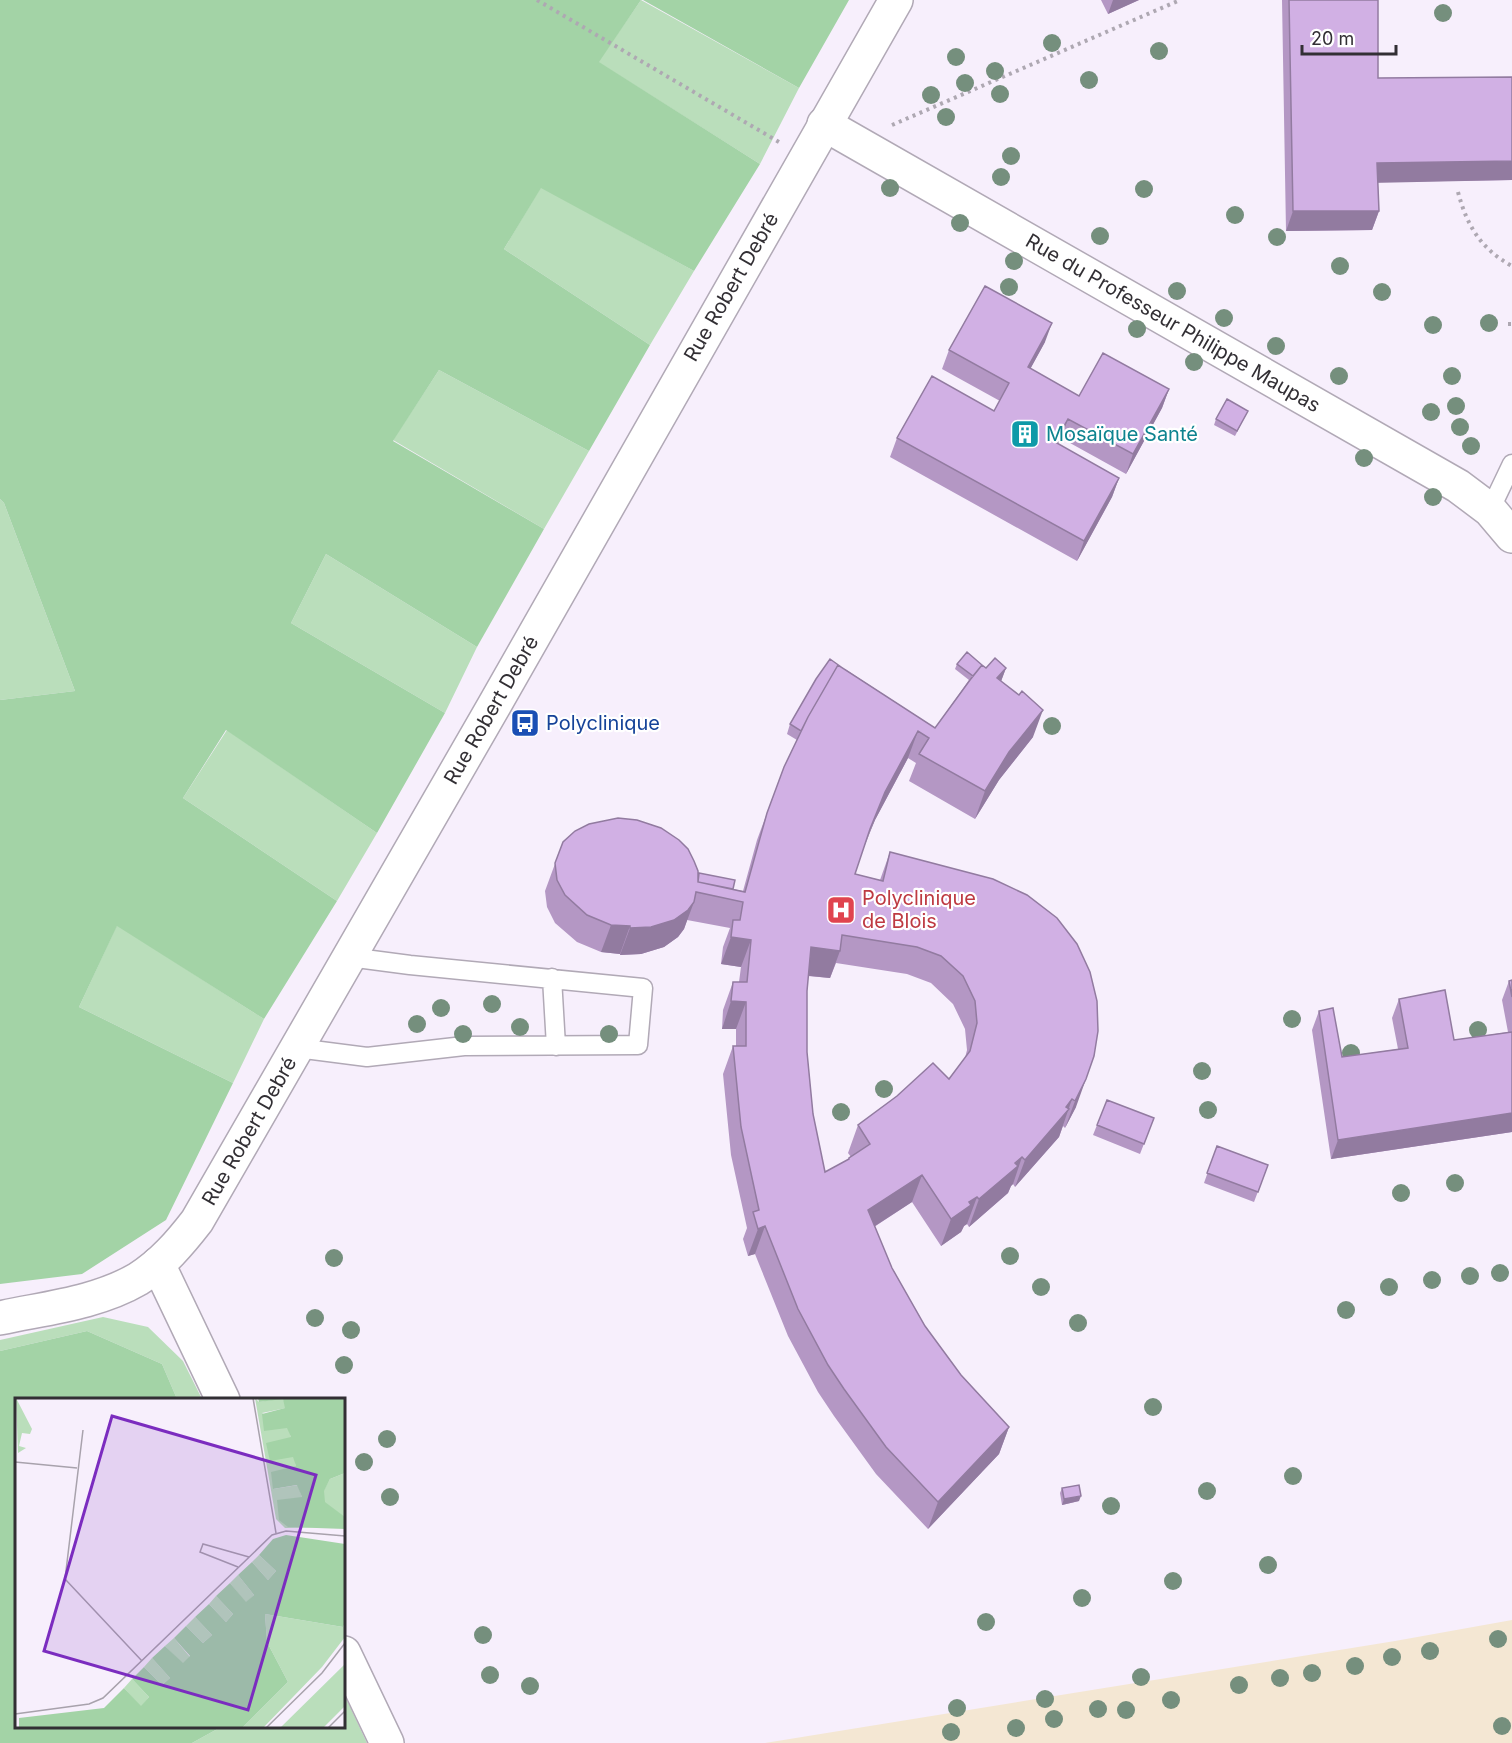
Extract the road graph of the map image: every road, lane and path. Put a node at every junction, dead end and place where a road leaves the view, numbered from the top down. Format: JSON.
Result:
{"nodes":[{"id":1,"x":537,"y":0,"type":"edge"},
{"id":2,"x":896,"y":0,"type":"edge"},
{"id":3,"x":1180,"y":0,"type":"edge"},
{"id":4,"x":824,"y":124,"type":"junction"},
{"id":5,"x":892,"y":124,"type":"dead end"},
{"id":6,"x":805,"y":157,"type":"junction"},
{"id":7,"x":1458,"y":192,"type":"edge"},
{"id":8,"x":1512,"y":266,"type":"edge"},
{"id":9,"x":1512,"y":464,"type":"edge"},
{"id":10,"x":1490,"y":510,"type":"junction"},
{"id":11,"x":1512,"y":536,"type":"edge"},
{"id":12,"x":349,"y":957,"type":"junction"},
{"id":13,"x":552,"y":978,"type":"junction"},
{"id":14,"x":556,"y":1046,"type":"junction"},
{"id":15,"x":297,"y":1048,"type":"junction"},
{"id":16,"x":158,"y":1264,"type":"junction"},
{"id":17,"x":0,"y":1318,"type":"edge"},
{"id":18,"x":222,"y":1398,"type":"edge"},
{"id":19,"x":345,"y":1655,"type":"edge"},
{"id":20,"x":387,"y":1743,"type":"edge"}],
"edges":[{"from":1,"to":6,"type":"path"},
{"from":2,"to":4,"type":"street","name":"Rue Robert Debré"},
{"from":3,"to":5,"type":"path"},
{"from":4,"to":6,"type":"street","name":"Rue Robert Debré"},
{"from":4,"to":10,"type":"street","name":"Rue du Professeur Philippe Maupas"},
{"from":6,"to":12,"type":"street","name":"Rue Robert Debré"},
{"from":7,"to":8,"type":"path"},
{"from":9,"to":10,"type":"lane"},
{"from":10,"to":11,"type":"street","name":"Rue du Professeur Philippe Maupas"},
{"from":12,"to":13,"type":"lane"},
{"from":12,"to":15,"type":"street","name":"Rue Robert Debré"},
{"from":13,"to":14,"type":"lane"},
{"from":13,"to":14,"type":"lane"},
{"from":14,"to":15,"type":"lane"},
{"from":15,"to":16,"type":"street","name":"Rue Robert Debré"},
{"from":16,"to":17,"type":"street","name":"Rue Robert Debré"},
{"from":16,"to":18,"type":"street"},
{"from":19,"to":20,"type":"street"}]}
